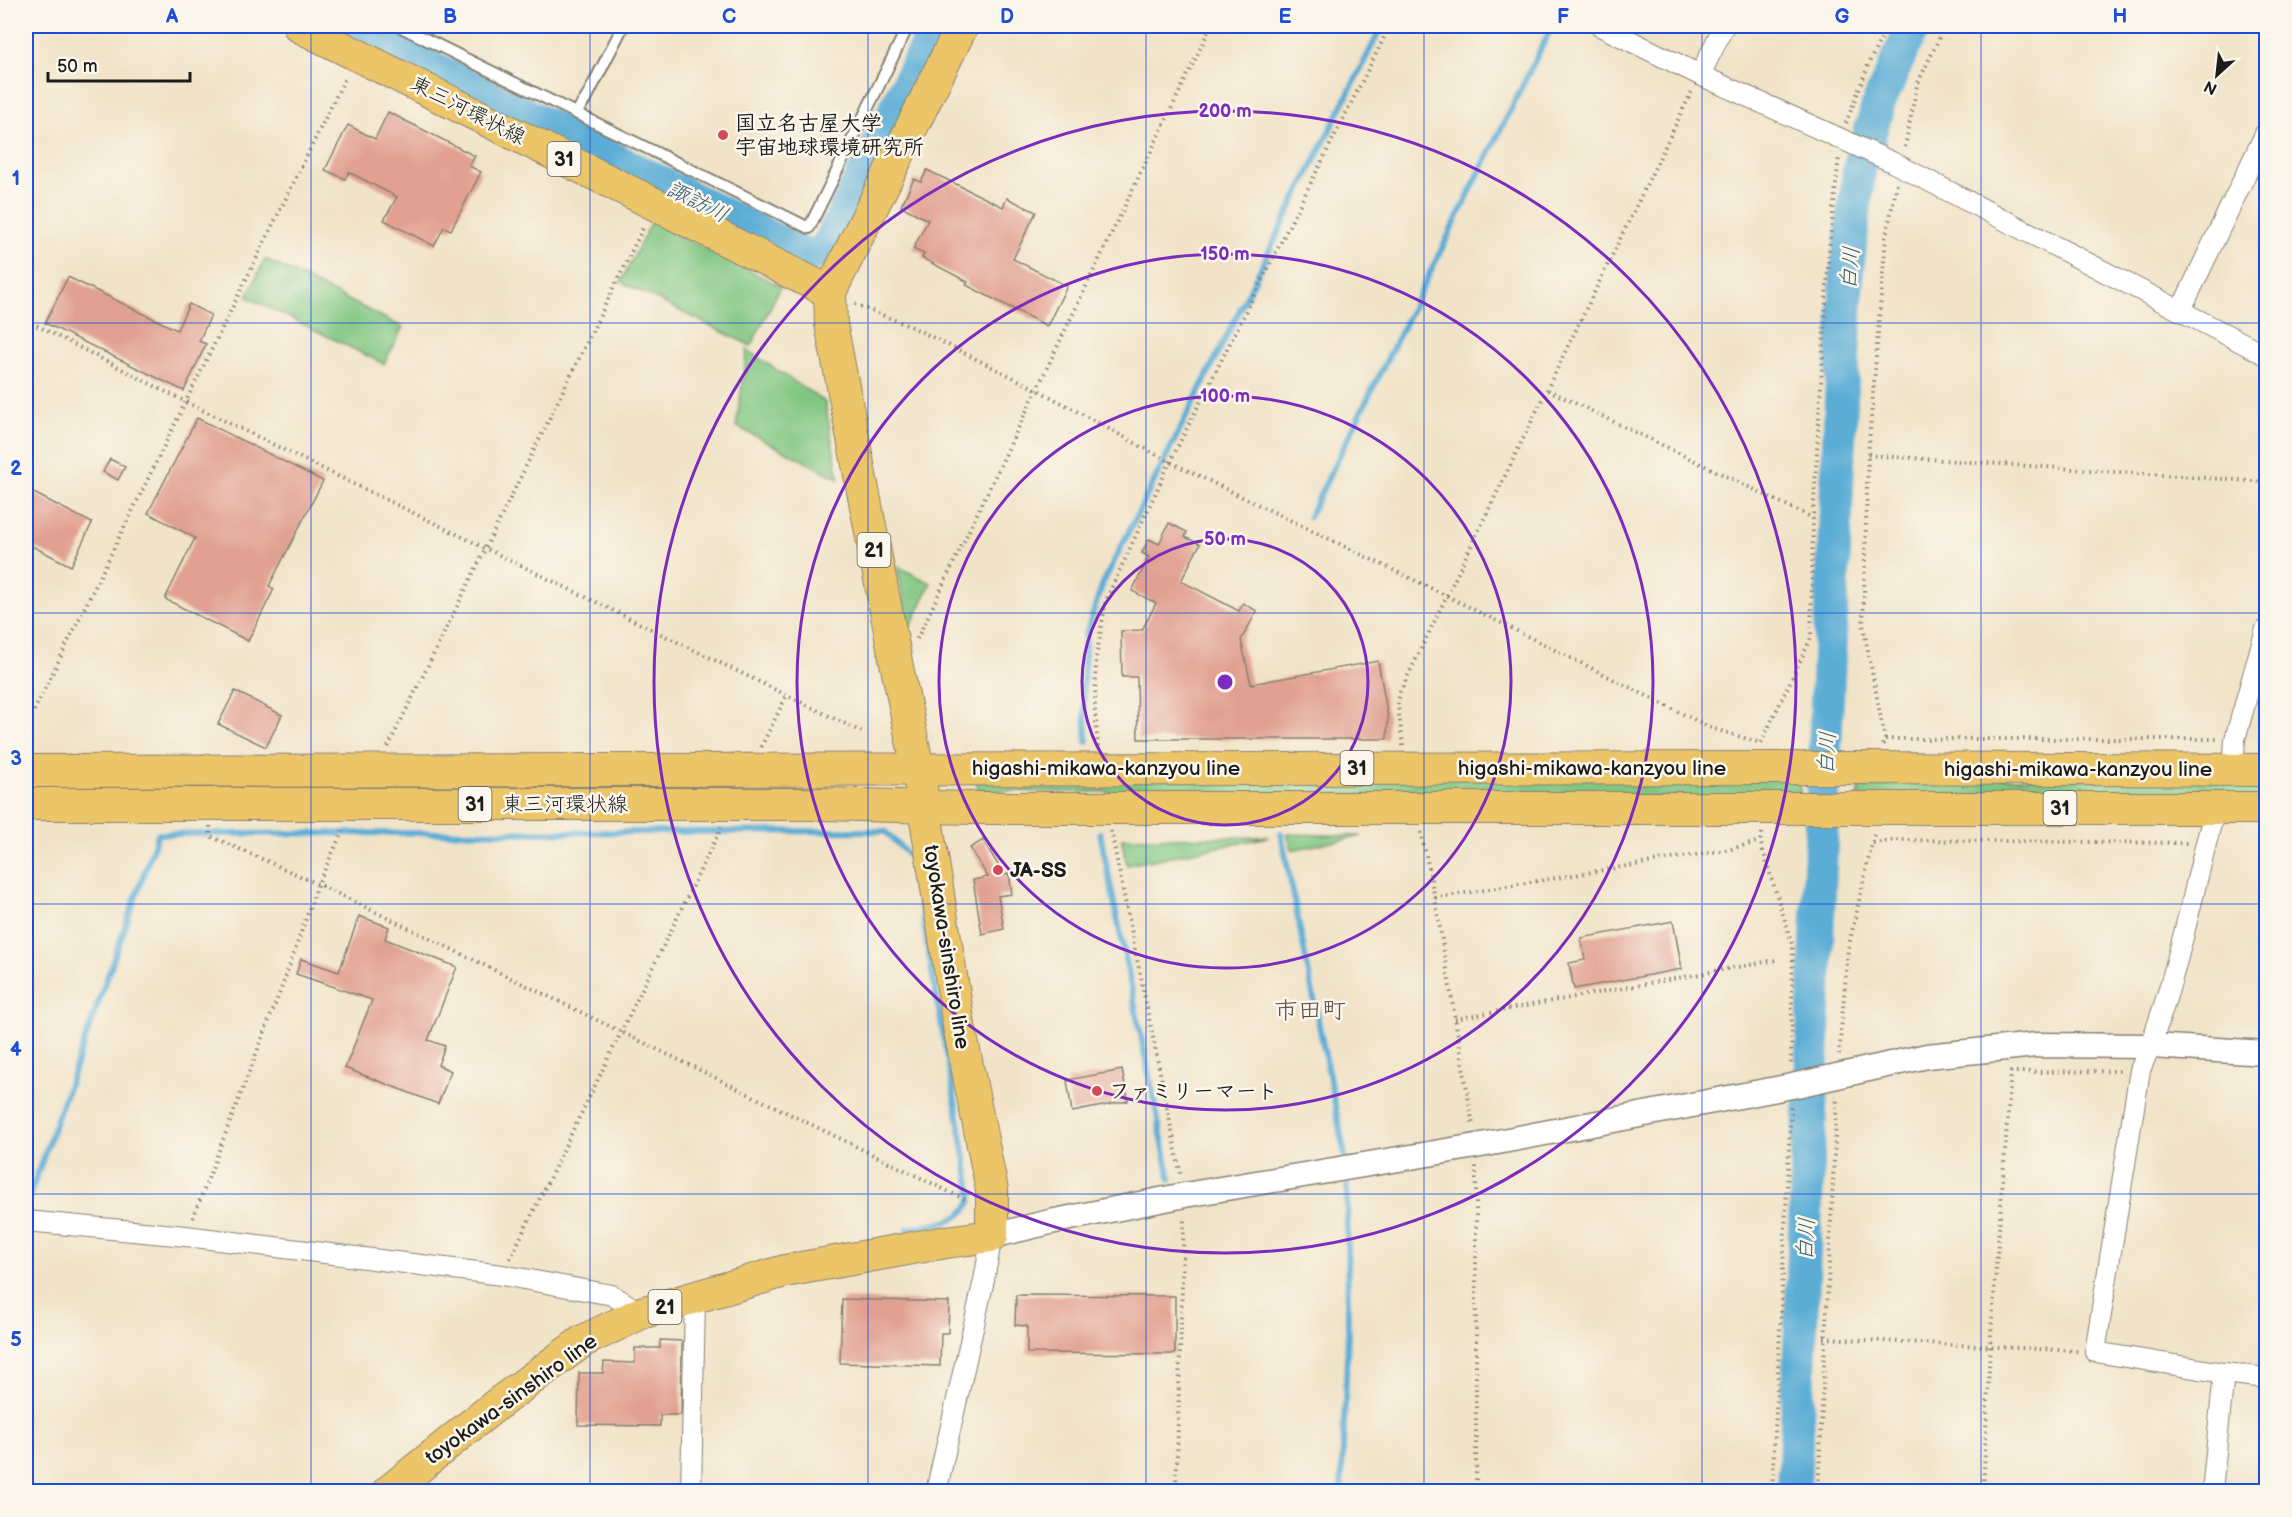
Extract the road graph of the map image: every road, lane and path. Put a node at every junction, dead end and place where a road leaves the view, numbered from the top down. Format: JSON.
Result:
{"nodes":[{"id":1,"x":299,"y":26,"type":"edge"},
{"id":2,"x":399,"y":26,"type":"edge"},
{"id":3,"x":623,"y":26,"type":"edge"},
{"id":4,"x":908,"y":26,"type":"edge"},
{"id":5,"x":962,"y":26,"type":"edge"},
{"id":6,"x":1211,"y":26,"type":"edge"},
{"id":7,"x":1390,"y":26,"type":"edge"},
{"id":8,"x":1600,"y":26,"type":"edge"},
{"id":9,"x":1724,"y":26,"type":"edge"},
{"id":10,"x":1887,"y":26,"type":"edge"},
{"id":11,"x":1945,"y":26,"type":"edge"},
{"id":12,"x":2257,"y":26,"type":"edge"},
{"id":13,"x":2266,"y":30,"type":"edge"},
{"id":14,"x":356,"y":54,"type":"junction"},
{"id":15,"x":1700,"y":75,"type":"junction"},
{"id":16,"x":576,"y":113,"type":"junction"},
{"id":17,"x":2266,"y":132,"type":"edge"},
{"id":18,"x":1847,"y":141,"type":"junction"},
{"id":19,"x":1896,"y":164,"type":"junction"},
{"id":20,"x":654,"y":204,"type":"junction"},
{"id":21,"x":830,"y":292,"type":"junction"},
{"id":22,"x":2181,"y":310,"type":"junction"},
{"id":23,"x":26,"y":320,"type":"edge"},
{"id":24,"x":2266,"y":355,"type":"edge"},
{"id":25,"x":1036,"y":389,"type":"junction"},
{"id":26,"x":1548,"y":390,"type":"junction"},
{"id":27,"x":184,"y":401,"type":"junction"},
{"id":28,"x":1868,"y":455,"type":"junction"},
{"id":29,"x":1170,"y":462,"type":"junction"},
{"id":30,"x":2266,"y":482,"type":"edge"},
{"id":31,"x":1813,"y":518,"type":"junction"},
{"id":32,"x":486,"y":548,"type":"junction"},
{"id":33,"x":1447,"y":596,"type":"junction"},
{"id":34,"x":2266,"y":629,"type":"edge"},
{"id":35,"x":896,"y":662,"type":"junction"},
{"id":36,"x":787,"y":695,"type":"junction"},
{"id":37,"x":26,"y":727,"type":"edge"},
{"id":38,"x":864,"y":733,"type":"dead end"},
{"id":39,"x":1885,"y":739,"type":"junction"},
{"id":40,"x":2235,"y":739,"type":"junction"},
{"id":41,"x":1883,"y":749,"type":"dead end"},
{"id":42,"x":1100,"y":768,"type":"junction"},
{"id":43,"x":1406,"y":768,"type":"junction"},
{"id":44,"x":377,"y":769,"type":"junction"},
{"id":45,"x":750,"y":769,"type":"junction"},
{"id":46,"x":918,"y":769,"type":"junction"},
{"id":47,"x":2234,"y":770,"type":"junction"},
{"id":48,"x":2266,"y":770,"type":"edge"},
{"id":49,"x":26,"y":771,"type":"edge"},
{"id":50,"x":26,"y":804,"type":"edge"},
{"id":51,"x":210,"y":804,"type":"junction"},
{"id":52,"x":733,"y":804,"type":"junction"},
{"id":53,"x":355,"y":805,"type":"junction"},
{"id":54,"x":1106,"y":807,"type":"junction"},
{"id":55,"x":925,"y":808,"type":"junction"},
{"id":56,"x":1416,"y":808,"type":"junction"},
{"id":57,"x":2266,"y":808,"type":"edge"},
{"id":58,"x":2215,"y":809,"type":"junction"},
{"id":59,"x":1762,"y":833,"type":"dead end"},
{"id":60,"x":1874,"y":835,"type":"dead end"},
{"id":61,"x":1760,"y":841,"type":"junction"},
{"id":62,"x":1873,"y":843,"type":"junction"},
{"id":63,"x":2206,"y":843,"type":"junction"},
{"id":64,"x":318,"y":884,"type":"junction"},
{"id":65,"x":1435,"y":898,"type":"junction"},
{"id":66,"x":1776,"y":960,"type":"dead end"},
{"id":67,"x":1455,"y":1019,"type":"junction"},
{"id":68,"x":622,"y":1031,"type":"junction"},
{"id":69,"x":2151,"y":1046,"type":"junction"},
{"id":70,"x":2266,"y":1053,"type":"edge"},
{"id":71,"x":2140,"y":1070,"type":"junction"},
{"id":72,"x":1834,"y":1077,"type":"junction"},
{"id":73,"x":1792,"y":1086,"type":"junction"},
{"id":74,"x":1476,"y":1146,"type":"junction"},
{"id":75,"x":1185,"y":1195,"type":"junction"},
{"id":76,"x":30,"y":1221,"type":"edge"},
{"id":77,"x":992,"y":1224,"type":"junction"},
{"id":78,"x":186,"y":1236,"type":"junction"},
{"id":79,"x":501,"y":1275,"type":"junction"},
{"id":80,"x":26,"y":1284,"type":"edge"},
{"id":81,"x":695,"y":1298,"type":"junction"},
{"id":82,"x":641,"y":1313,"type":"junction"},
{"id":83,"x":1824,"y":1338,"type":"junction"},
{"id":84,"x":1989,"y":1347,"type":"junction"},
{"id":85,"x":2095,"y":1352,"type":"junction"},
{"id":86,"x":2224,"y":1373,"type":"junction"},
{"id":87,"x":2266,"y":1378,"type":"edge"},
{"id":88,"x":388,"y":1491,"type":"edge"},
{"id":89,"x":690,"y":1491,"type":"edge"},
{"id":90,"x":936,"y":1491,"type":"edge"},
{"id":91,"x":1176,"y":1491,"type":"edge"},
{"id":92,"x":1476,"y":1491,"type":"edge"},
{"id":93,"x":1772,"y":1491,"type":"edge"},
{"id":94,"x":1818,"y":1491,"type":"edge"},
{"id":95,"x":1983,"y":1491,"type":"edge"},
{"id":96,"x":2212,"y":1491,"type":"edge"}],
"edges":[{"from":1,"to":14,"type":"main road","name":"東三河環状線","number":"31"},
{"from":2,"to":16,"type":"lane"},
{"from":3,"to":16,"type":"lane"},
{"from":4,"to":16,"type":"lane"},
{"from":5,"to":21,"type":"main road","name":"toyokawa-sinshiro line","number":"21"},
{"from":6,"to":25,"type":"path"},
{"from":7,"to":29,"type":"path"},
{"from":8,"to":15,"type":"street"},
{"from":9,"to":15,"type":"street"},
{"from":10,"to":18,"type":"path"},
{"from":11,"to":19,"type":"path"},
{"from":12,"to":13,"type":"path"},
{"from":14,"to":20,"type":"main road","name":"東三河環状線","number":"31"},
{"from":14,"to":27,"type":"path"},
{"from":15,"to":18,"type":"street"},
{"from":15,"to":26,"type":"path"},
{"from":17,"to":22,"type":"street"},
{"from":18,"to":19,"type":"street"},
{"from":18,"to":31,"type":"path"},
{"from":19,"to":22,"type":"street"},
{"from":19,"to":28,"type":"path"},
{"from":20,"to":21,"type":"main road","name":"東三河環状線","number":"31"},
{"from":20,"to":32,"type":"path"},
{"from":21,"to":25,"type":"path"},
{"from":21,"to":35,"type":"main road","name":"toyokawa-sinshiro line","number":"21"},
{"from":22,"to":24,"type":"street"},
{"from":23,"to":27,"type":"path"},
{"from":25,"to":29,"type":"path"},
{"from":25,"to":35,"type":"path"},
{"from":26,"to":31,"type":"path"},
{"from":26,"to":33,"type":"path"},
{"from":27,"to":32,"type":"path"},
{"from":27,"to":37,"type":"path"},
{"from":28,"to":30,"type":"path"},
{"from":28,"to":39,"type":"path"},
{"from":29,"to":33,"type":"path"},
{"from":29,"to":42,"type":"path"},
{"from":31,"to":33,"type":"path"},
{"from":32,"to":36,"type":"path"},
{"from":32,"to":44,"type":"path"},
{"from":33,"to":43,"type":"path"},
{"from":34,"to":40,"type":"street"},
{"from":35,"to":46,"type":"main road","name":"toyokawa-sinshiro line","number":"21"},
{"from":36,"to":38,"type":"path"},
{"from":36,"to":45,"type":"path"},
{"from":39,"to":40,"type":"path"},
{"from":39,"to":41,"type":"path"},
{"from":40,"to":47,"type":"street"},
{"from":42,"to":43,"type":"main road","name":"higashi-mikawa-kanzyou line","number":"31"},
{"from":42,"to":46,"type":"main road","name":"higashi-mikawa-kanzyou line","number":"31"},
{"from":43,"to":47,"type":"main road","name":"higashi-mikawa-kanzyou line","number":"31"},
{"from":44,"to":45,"type":"main road","name":"東三河環状線","number":"31"},
{"from":44,"to":49,"type":"main road","name":"東三河環状線","number":"31"},
{"from":45,"to":46,"type":"main road","name":"東三河環状線","number":"31"},
{"from":46,"to":55,"type":"main road","name":"toyokawa-sinshiro line","number":"21"},
{"from":47,"to":48,"type":"main road","name":"higashi-mikawa-kanzyou line","number":"31"},
{"from":50,"to":51,"type":"main road","name":"東三河環状線","number":"31"},
{"from":51,"to":53,"type":"main road","name":"東三河環状線","number":"31"},
{"from":51,"to":64,"type":"path"},
{"from":52,"to":53,"type":"main road","name":"東三河環状線","number":"31"},
{"from":52,"to":55,"type":"main road","name":"東三河環状線","number":"31"},
{"from":52,"to":68,"type":"path"},
{"from":53,"to":64,"type":"path"},
{"from":54,"to":55,"type":"main road","name":"higashi-mikawa-kanzyou line","number":"31"},
{"from":54,"to":56,"type":"main road","name":"higashi-mikawa-kanzyou line","number":"31"},
{"from":54,"to":75,"type":"path"},
{"from":55,"to":77,"type":"main road","name":"toyokawa-sinshiro line","number":"21"},
{"from":56,"to":58,"type":"main road","name":"higashi-mikawa-kanzyou line","number":"31"},
{"from":56,"to":65,"type":"path"},
{"from":57,"to":58,"type":"main road","name":"higashi-mikawa-kanzyou line","number":"31"},
{"from":58,"to":63,"type":"street"},
{"from":59,"to":61,"type":"path"},
{"from":60,"to":62,"type":"path"},
{"from":61,"to":65,"type":"path"},
{"from":61,"to":73,"type":"path"},
{"from":62,"to":63,"type":"path"},
{"from":62,"to":72,"type":"path"},
{"from":63,"to":69,"type":"street"},
{"from":64,"to":68,"type":"path"},
{"from":64,"to":78,"type":"path"},
{"from":65,"to":67,"type":"path"},
{"from":66,"to":67,"type":"path"},
{"from":67,"to":74,"type":"path"},
{"from":68,"to":77,"type":"path"},
{"from":68,"to":79,"type":"path"},
{"from":69,"to":70,"type":"street"},
{"from":69,"to":71,"type":"street"},
{"from":69,"to":72,"type":"street"},
{"from":71,"to":84,"type":"path"},
{"from":71,"to":85,"type":"street"},
{"from":72,"to":73,"type":"street"},
{"from":72,"to":83,"type":"path"},
{"from":73,"to":74,"type":"street"},
{"from":73,"to":93,"type":"path"},
{"from":74,"to":75,"type":"street"},
{"from":74,"to":92,"type":"path"},
{"from":75,"to":77,"type":"street"},
{"from":75,"to":91,"type":"path"},
{"from":76,"to":78,"type":"street"},
{"from":76,"to":80,"type":"path"},
{"from":77,"to":81,"type":"main road","name":"toyokawa-sinshiro line","number":"21"},
{"from":77,"to":90,"type":"street"},
{"from":78,"to":79,"type":"street"},
{"from":79,"to":82,"type":"street"},
{"from":81,"to":82,"type":"main road","name":"toyokawa-sinshiro line","number":"21"},
{"from":81,"to":89,"type":"street"},
{"from":82,"to":88,"type":"main road","name":"toyokawa-sinshiro line","number":"21"},
{"from":83,"to":84,"type":"path"},
{"from":83,"to":94,"type":"path"},
{"from":84,"to":85,"type":"path"},
{"from":84,"to":95,"type":"path"},
{"from":85,"to":86,"type":"street"},
{"from":86,"to":87,"type":"street"},
{"from":86,"to":96,"type":"street"}]}
